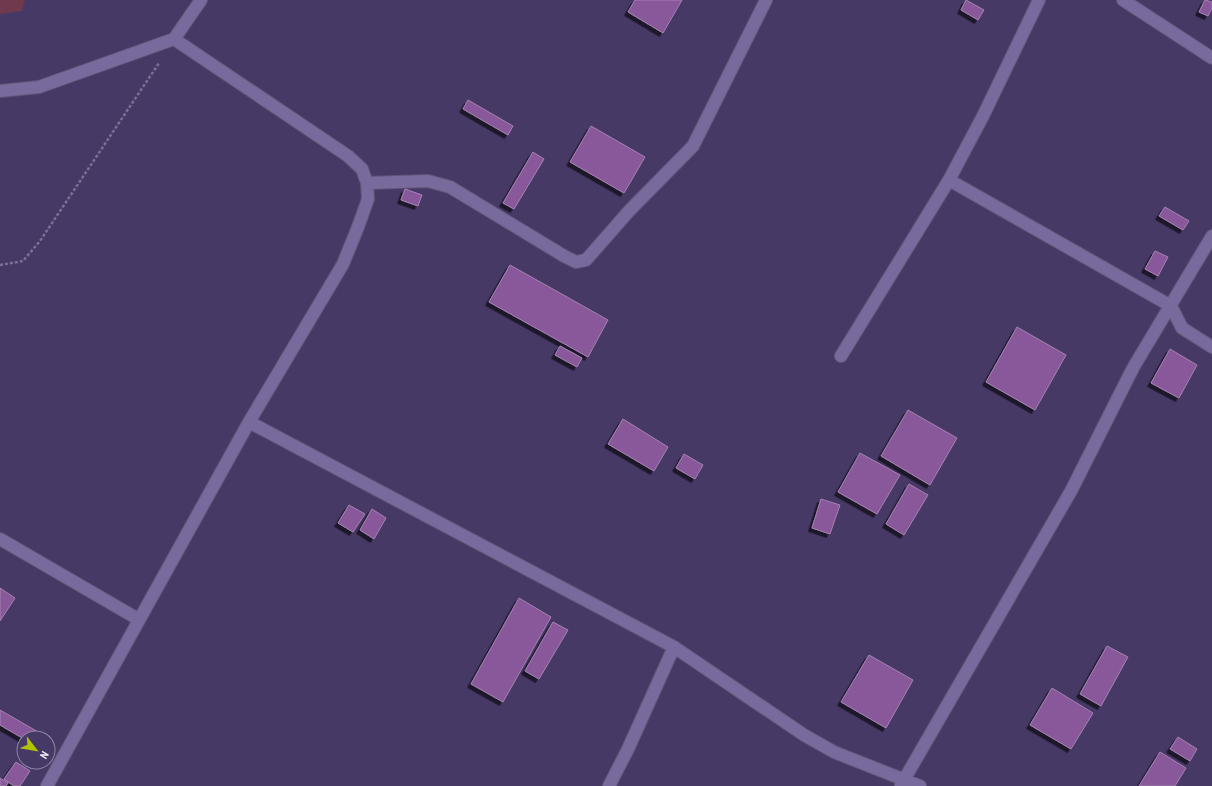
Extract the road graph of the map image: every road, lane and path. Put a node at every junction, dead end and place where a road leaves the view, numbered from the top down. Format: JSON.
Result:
{"nodes":[{"id":1,"x":201,"y":0,"type":"edge"},
{"id":2,"x":766,"y":0,"type":"edge"},
{"id":3,"x":1039,"y":0,"type":"edge"},
{"id":4,"x":1123,"y":0,"type":"edge"},
{"id":5,"x":174,"y":40,"type":"junction"},
{"id":6,"x":1212,"y":58,"type":"edge"},
{"id":7,"x":0,"y":91,"type":"edge"},
{"id":8,"x":948,"y":180,"type":"junction"},
{"id":9,"x":367,"y":183,"type":"junction"},
{"id":10,"x":1212,"y":236,"type":"edge"},
{"id":11,"x":0,"y":265,"type":"edge"},
{"id":12,"x":1171,"y":306,"type":"junction"},
{"id":13,"x":1212,"y":347,"type":"edge"},
{"id":14,"x":841,"y":356,"type":"dead end"},
{"id":15,"x":249,"y":422,"type":"junction"},
{"id":16,"x":0,"y":539,"type":"edge"},
{"id":17,"x":138,"y":619,"type":"junction"},
{"id":18,"x":674,"y":647,"type":"junction"},
{"id":19,"x":903,"y":783,"type":"edge"},
{"id":20,"x":47,"y":786,"type":"edge"},
{"id":21,"x":609,"y":786,"type":"edge"},
{"id":22,"x":920,"y":786,"type":"edge"}],
"edges":[{"from":1,"to":5,"type":"street"},
{"from":2,"to":9,"type":"street"},
{"from":3,"to":8,"type":"street"},
{"from":4,"to":6,"type":"street"},
{"from":5,"to":7,"type":"street"},
{"from":5,"to":9,"type":"street"},
{"from":5,"to":11,"type":"path"},
{"from":8,"to":12,"type":"street"},
{"from":8,"to":14,"type":"street"},
{"from":9,"to":15,"type":"street"},
{"from":10,"to":12,"type":"street"},
{"from":12,"to":13,"type":"street"},
{"from":12,"to":19,"type":"street"},
{"from":15,"to":17,"type":"street"},
{"from":15,"to":18,"type":"street"},
{"from":16,"to":17,"type":"street"},
{"from":17,"to":20,"type":"street"},
{"from":18,"to":19,"type":"street"},
{"from":18,"to":21,"type":"street"},
{"from":19,"to":22,"type":"street"}]}
